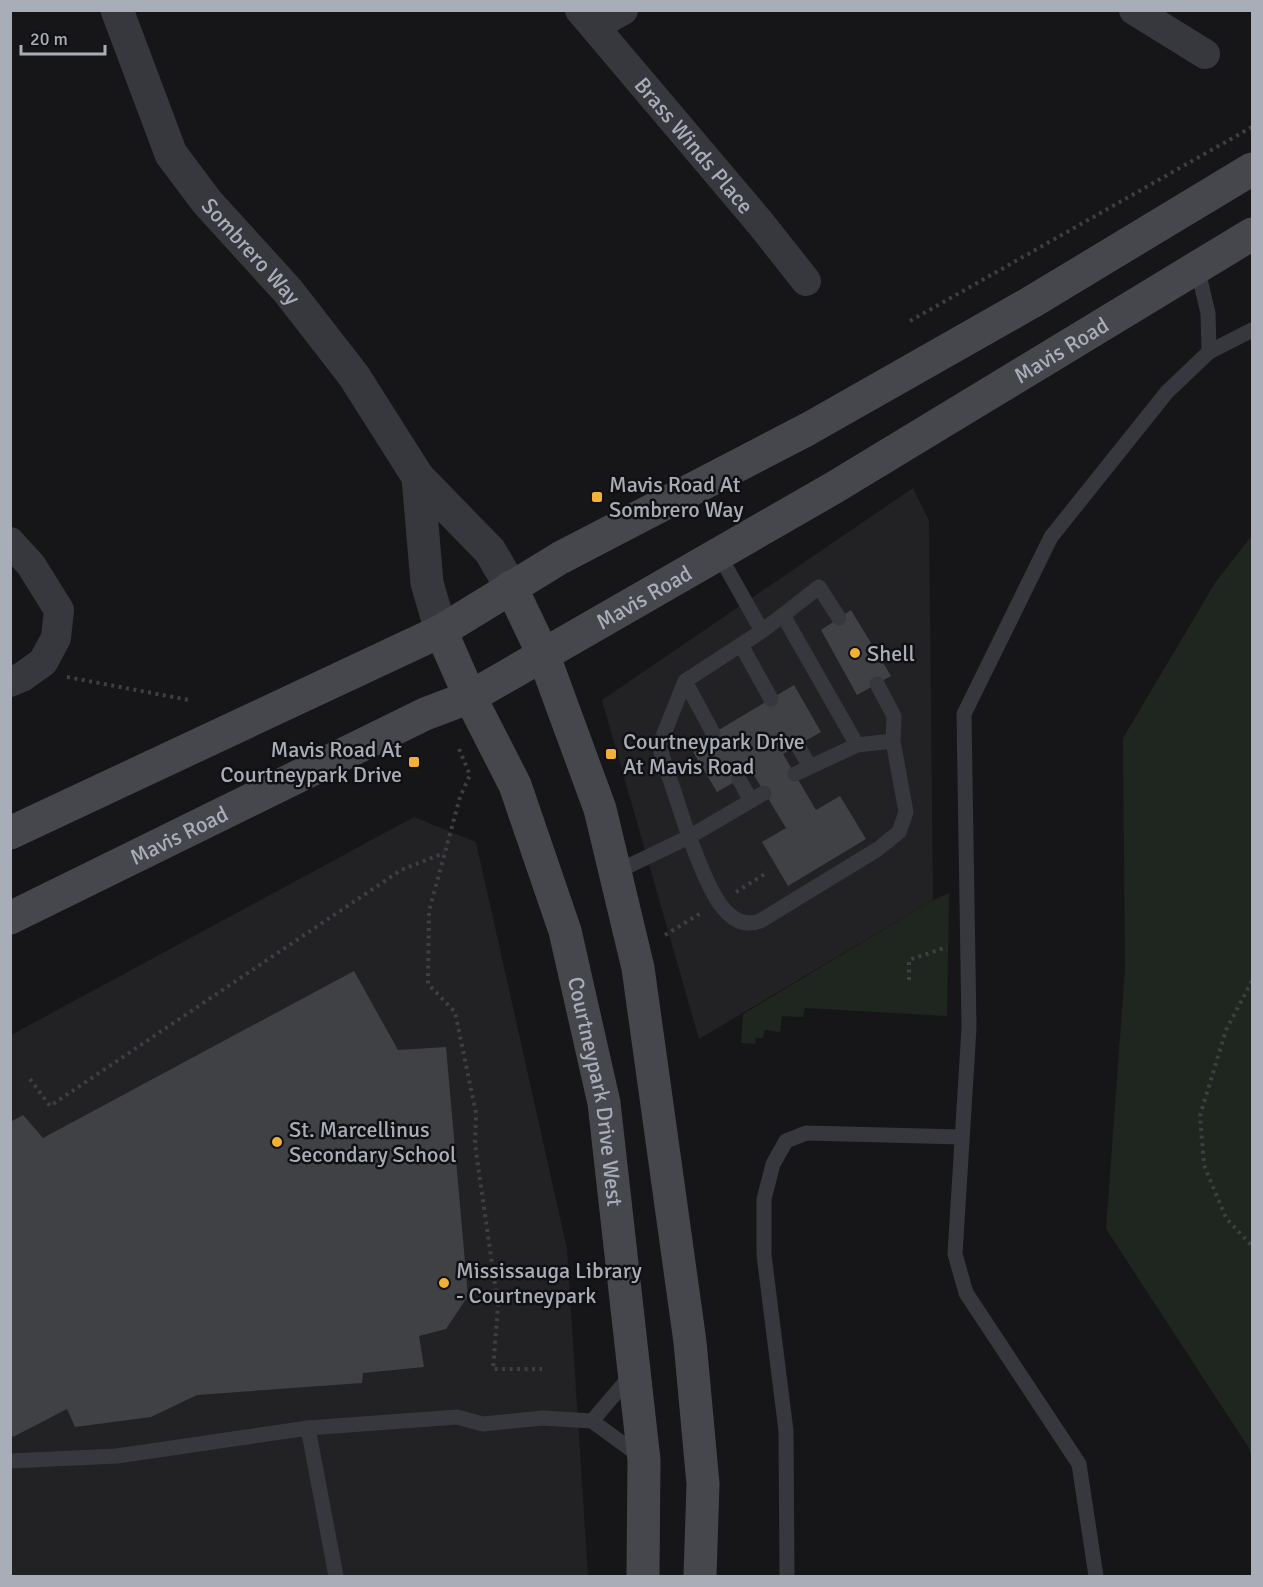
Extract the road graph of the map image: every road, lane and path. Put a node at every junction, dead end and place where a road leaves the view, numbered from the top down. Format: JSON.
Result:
{"nodes":[{"id":1,"x":117,"y":10,"type":"edge"},
{"id":2,"x":623,"y":10,"type":"edge"},
{"id":3,"x":1134,"y":10,"type":"edge"},
{"id":4,"x":587,"y":18,"type":"edge"},
{"id":5,"x":1205,"y":54,"type":"dead end"},
{"id":6,"x":1252,"y":127,"type":"edge"},
{"id":7,"x":1252,"y":169,"type":"edge"},
{"id":8,"x":1252,"y":234,"type":"edge"},
{"id":9,"x":1197,"y":267,"type":"junction"},
{"id":10,"x":806,"y":281,"type":"dead end"},
{"id":11,"x":910,"y":321,"type":"dead end"},
{"id":12,"x":1252,"y":330,"type":"edge"},
{"id":13,"x":1209,"y":352,"type":"junction"},
{"id":14,"x":418,"y":477,"type":"junction"},
{"id":15,"x":10,"y":542,"type":"edge"},
{"id":16,"x":718,"y":553,"type":"junction"},
{"id":17,"x":511,"y":587,"type":"junction"},
{"id":18,"x":783,"y":615,"type":"junction"},
{"id":19,"x":839,"y":618,"type":"dead end"},
{"id":20,"x":441,"y":631,"type":"junction"},
{"id":21,"x":762,"y":631,"type":"junction"},
{"id":22,"x":741,"y":645,"type":"junction"},
{"id":23,"x":543,"y":654,"type":"junction"},
{"id":24,"x":43,"y":662,"type":"junction"},
{"id":25,"x":685,"y":681,"type":"junction"},
{"id":26,"x":10,"y":682,"type":"edge"},
{"id":27,"x":877,"y":684,"type":"dead end"},
{"id":28,"x":470,"y":697,"type":"junction"},
{"id":29,"x":771,"y":699,"type":"dead end"},
{"id":30,"x":189,"y":700,"type":"dead end"},
{"id":31,"x":713,"y":733,"type":"dead end"},
{"id":32,"x":893,"y":741,"type":"junction"},
{"id":33,"x":857,"y":744,"type":"junction"},
{"id":34,"x":458,"y":746,"type":"dead end"},
{"id":35,"x":798,"y":746,"type":"dead end"},
{"id":36,"x":810,"y":767,"type":"junction"},
{"id":37,"x":795,"y":774,"type":"dead end"},
{"id":38,"x":739,"y":779,"type":"dead end"},
{"id":39,"x":764,"y":793,"type":"dead end"},
{"id":40,"x":751,"y":801,"type":"junction"},
{"id":41,"x":10,"y":833,"type":"edge"},
{"id":42,"x":689,"y":837,"type":"junction"},
{"id":43,"x":445,"y":853,"type":"junction"},
{"id":44,"x":616,"y":872,"type":"junction"},
{"id":45,"x":10,"y":918,"type":"edge"},
{"id":46,"x":968,"y":940,"type":"junction"},
{"id":47,"x":909,"y":980,"type":"dead end"},
{"id":48,"x":1252,"y":981,"type":"edge"},
{"id":49,"x":30,"y":1079,"type":"dead end"},
{"id":50,"x":962,"y":1137,"type":"junction"},
{"id":51,"x":1252,"y":1246,"type":"edge"},
{"id":52,"x":542,"y":1369,"type":"dead end"},
{"id":53,"x":635,"y":1369,"type":"junction"},
{"id":54,"x":592,"y":1420,"type":"junction"},
{"id":55,"x":308,"y":1428,"type":"junction"},
{"id":56,"x":644,"y":1460,"type":"junction"},
{"id":57,"x":10,"y":1461,"type":"edge"},
{"id":58,"x":336,"y":1576,"type":"edge"},
{"id":59,"x":643,"y":1576,"type":"edge"},
{"id":60,"x":700,"y":1576,"type":"edge"},
{"id":61,"x":787,"y":1576,"type":"edge"},
{"id":62,"x":1096,"y":1576,"type":"edge"}],
"edges":[{"from":1,"to":14,"type":"street","name":"Sombrero Way"},
{"from":2,"to":4,"type":"street"},
{"from":3,"to":5,"type":"street"},
{"from":4,"to":10,"type":"street","name":"Brass Winds Place"},
{"from":6,"to":11,"type":"path"},
{"from":7,"to":17,"type":"main road"},
{"from":8,"to":9,"type":"main road","name":"Mavis Road"},
{"from":9,"to":13,"type":"lane"},
{"from":9,"to":16,"type":"main road","name":"Mavis Road"},
{"from":12,"to":13,"type":"lane"},
{"from":13,"to":46,"type":"lane"},
{"from":14,"to":17,"type":"street","name":"Sombrero Way"},
{"from":14,"to":20,"type":"street","name":"Sombrero Way"},
{"from":15,"to":24,"type":"street"},
{"from":16,"to":21,"type":"lane"},
{"from":16,"to":23,"type":"main road","name":"Mavis Road"},
{"from":17,"to":20,"type":"main road"},
{"from":17,"to":23,"type":"main road","name":"Sombrero Way"},
{"from":18,"to":19,"type":"lane"},
{"from":18,"to":21,"type":"lane"},
{"from":18,"to":33,"type":"lane"},
{"from":20,"to":28,"type":"main road","name":"Courtneypark Drive West"},
{"from":20,"to":41,"type":"main road"},
{"from":21,"to":22,"type":"lane"},
{"from":22,"to":25,"type":"lane"},
{"from":22,"to":29,"type":"lane"},
{"from":23,"to":28,"type":"main road","name":"Mavis Road"},
{"from":23,"to":44,"type":"main road"},
{"from":24,"to":26,"type":"street"},
{"from":24,"to":30,"type":"path"},
{"from":25,"to":31,"type":"lane"},
{"from":25,"to":42,"type":"lane"},
{"from":27,"to":32,"type":"lane"},
{"from":28,"to":45,"type":"main road","name":"Mavis Road"},
{"from":28,"to":53,"type":"main road","name":"Courtneypark Drive West"},
{"from":32,"to":33,"type":"lane"},
{"from":32,"to":42,"type":"lane"},
{"from":33,"to":36,"type":"lane"},
{"from":34,"to":43,"type":"path"},
{"from":35,"to":36,"type":"lane"},
{"from":36,"to":37,"type":"lane"},
{"from":38,"to":40,"type":"lane"},
{"from":39,"to":40,"type":"lane"},
{"from":40,"to":42,"type":"lane"},
{"from":42,"to":44,"type":"lane"},
{"from":43,"to":49,"type":"path"},
{"from":43,"to":52,"type":"path"},
{"from":44,"to":60,"type":"main road"},
{"from":46,"to":47,"type":"path"},
{"from":46,"to":50,"type":"lane"},
{"from":48,"to":51,"type":"path"},
{"from":50,"to":61,"type":"lane"},
{"from":50,"to":62,"type":"lane"},
{"from":53,"to":54,"type":"lane"},
{"from":53,"to":56,"type":"main road","name":"Courtneypark Drive West"},
{"from":54,"to":55,"type":"lane"},
{"from":54,"to":56,"type":"lane"},
{"from":55,"to":57,"type":"lane"},
{"from":55,"to":58,"type":"lane"},
{"from":56,"to":59,"type":"main road","name":"Courtneypark Drive West"}]}
